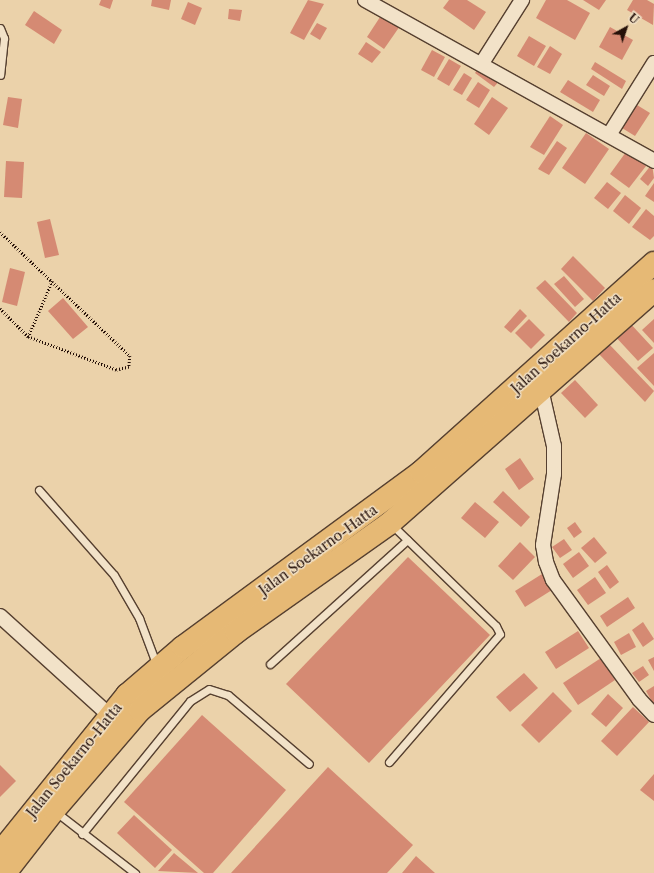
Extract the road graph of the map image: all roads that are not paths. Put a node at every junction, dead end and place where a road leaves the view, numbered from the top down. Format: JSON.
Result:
{"nodes":[{"id":1,"x":365,"y":0,"type":"edge"},
{"id":2,"x":522,"y":0,"type":"edge"},
{"id":3,"x":0,"y":28,"type":"edge"},
{"id":4,"x":654,"y":62,"type":"edge"},
{"id":5,"x":482,"y":63,"type":"junction"},
{"id":6,"x":0,"y":75,"type":"edge"},
{"id":7,"x":609,"y":135,"type":"junction"},
{"id":8,"x":654,"y":161,"type":"edge"},
{"id":9,"x":654,"y":263,"type":"edge"},
{"id":10,"x":654,"y":290,"type":"edge"},
{"id":11,"x":541,"y":389,"type":"junction"},
{"id":12,"x":39,"y":490,"type":"dead end"},
{"id":13,"x":390,"y":523,"type":"junction"},
{"id":14,"x":407,"y":540,"type":"junction"},
{"id":15,"x":0,"y":616,"type":"edge"},
{"id":16,"x":270,"y":664,"type":"dead end"},
{"id":17,"x":158,"y":668,"type":"junction"},
{"id":18,"x":654,"y":714,"type":"edge"},
{"id":19,"x":108,"y":715,"type":"junction"},
{"id":20,"x":389,"y":762,"type":"dead end"},
{"id":21,"x":309,"y":764,"type":"dead end"},
{"id":22,"x":54,"y":810,"type":"junction"},
{"id":23,"x":82,"y":834,"type":"junction"},
{"id":24,"x":0,"y":853,"type":"edge"},
{"id":25,"x":6,"y":873,"type":"edge"},
{"id":26,"x":135,"y":873,"type":"edge"}],
"edges":[{"from":1,"to":5,"type":"street"},
{"from":2,"to":5,"type":"street"},
{"from":3,"to":6,"type":"lane"},
{"from":4,"to":7,"type":"street"},
{"from":5,"to":7,"type":"street"},
{"from":7,"to":8,"type":"street"},
{"from":9,"to":17,"type":"main road","name":"Jalan Soekarno-Hatta"},
{"from":10,"to":11,"type":"main road","name":"Jalan Soekarno-Hatta"},
{"from":11,"to":13,"type":"main road","name":"Jalan Soekarno-Hatta"},
{"from":11,"to":18,"type":"street"},
{"from":12,"to":17,"type":"lane"},
{"from":13,"to":14,"type":"lane"},
{"from":13,"to":22,"type":"main road","name":"Jalan Soekarno-Hatta"},
{"from":14,"to":16,"type":"lane"},
{"from":14,"to":20,"type":"lane"},
{"from":15,"to":19,"type":"street"},
{"from":17,"to":19,"type":"main road","name":"Jalan Soekarno-Hatta"},
{"from":19,"to":24,"type":"main road","name":"Jalan Soekarno-Hatta"},
{"from":21,"to":23,"type":"lane"},
{"from":22,"to":23,"type":"lane"},
{"from":22,"to":25,"type":"main road","name":"Jalan Soekarno-Hatta"},
{"from":23,"to":26,"type":"lane"}]}
